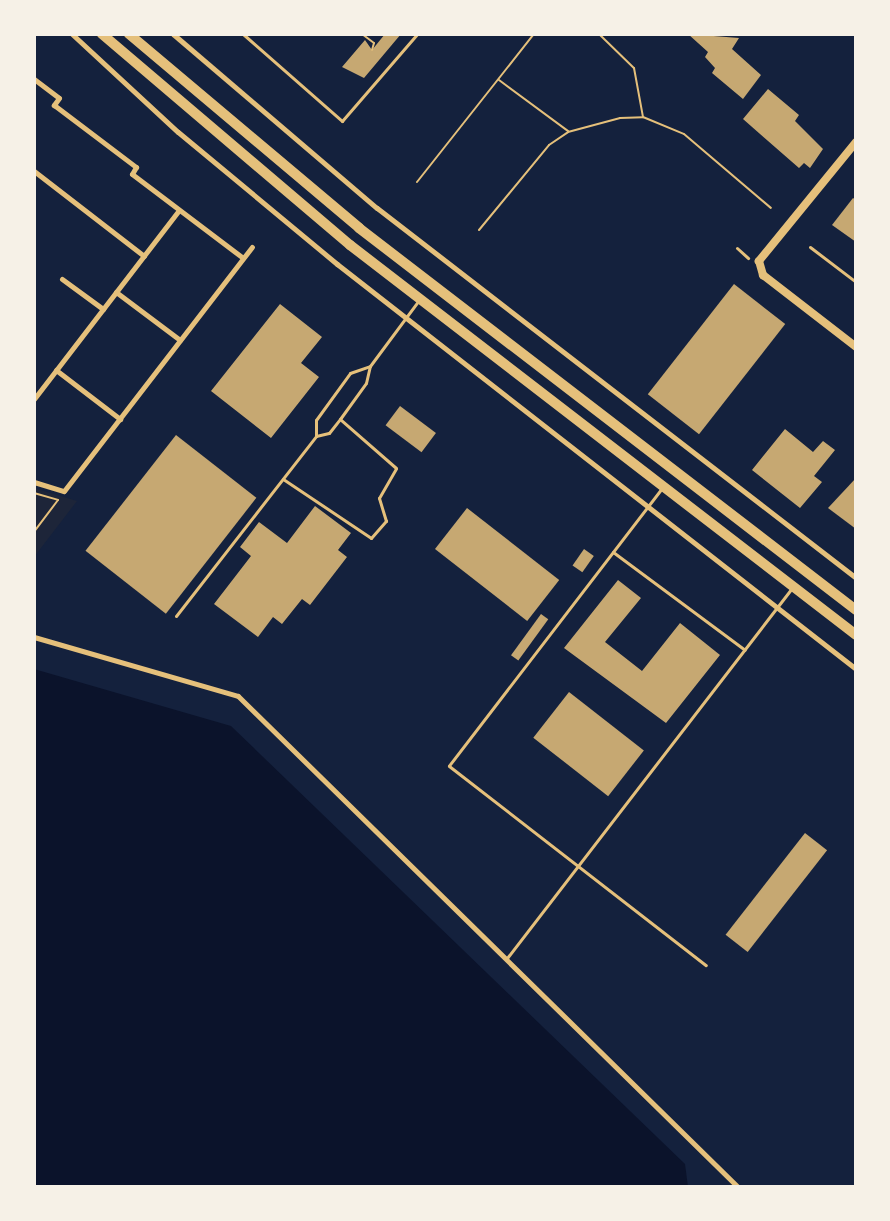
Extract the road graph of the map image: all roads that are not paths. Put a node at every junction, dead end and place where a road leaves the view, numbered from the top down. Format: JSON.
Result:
{"nodes":[{"id":1,"x":72,"y":34,"type":"edge"},
{"id":2,"x":102,"y":34,"type":"edge"},
{"id":3,"x":129,"y":34,"type":"edge"},
{"id":4,"x":173,"y":34,"type":"edge"},
{"id":5,"x":243,"y":34,"type":"edge"},
{"id":6,"x":417,"y":34,"type":"edge"},
{"id":7,"x":34,"y":79,"type":"edge"},
{"id":8,"x":856,"y":142,"type":"edge"},
{"id":9,"x":34,"y":171,"type":"edge"},
{"id":10,"x":179,"y":210,"type":"junction"},
{"id":11,"x":252,"y":247,"type":"dead end"},
{"id":12,"x":810,"y":247,"type":"dead end"},
{"id":13,"x":737,"y":248,"type":"dead end"},
{"id":14,"x":144,"y":256,"type":"junction"},
{"id":15,"x":243,"y":258,"type":"junction"},
{"id":16,"x":748,"y":258,"type":"dead end"},
{"id":17,"x":62,"y":279,"type":"dead end"},
{"id":18,"x":856,"y":282,"type":"edge"},
{"id":19,"x":116,"y":292,"type":"junction"},
{"id":20,"x":420,"y":299,"type":"junction"},
{"id":21,"x":103,"y":309,"type":"junction"},
{"id":22,"x":406,"y":318,"type":"junction"},
{"id":23,"x":180,"y":340,"type":"junction"},
{"id":24,"x":856,"y":347,"type":"edge"},
{"id":25,"x":370,"y":366,"type":"junction"},
{"id":26,"x":56,"y":370,"type":"junction"},
{"id":27,"x":34,"y":399,"type":"edge"},
{"id":28,"x":120,"y":419,"type":"junction"},
{"id":29,"x":340,"y":419,"type":"junction"},
{"id":30,"x":316,"y":436,"type":"junction"},
{"id":31,"x":283,"y":479,"type":"junction"},
{"id":32,"x":34,"y":482,"type":"edge"},
{"id":33,"x":662,"y":488,"type":"junction"},
{"id":34,"x":646,"y":508,"type":"junction"},
{"id":35,"x":612,"y":551,"type":"junction"},
{"id":36,"x":856,"y":578,"type":"edge"},
{"id":37,"x":792,"y":588,"type":"junction"},
{"id":38,"x":780,"y":606,"type":"junction"},
{"id":39,"x":856,"y":610,"type":"edge"},
{"id":40,"x":176,"y":616,"type":"dead end"},
{"id":41,"x":856,"y":635,"type":"edge"},
{"id":42,"x":34,"y":637,"type":"edge"},
{"id":43,"x":745,"y":650,"type":"junction"},
{"id":44,"x":856,"y":669,"type":"edge"},
{"id":45,"x":576,"y":866,"type":"junction"},
{"id":46,"x":507,"y":958,"type":"junction"},
{"id":47,"x":706,"y":965,"type":"dead end"},
{"id":48,"x":738,"y":1187,"type":"edge"}],
"edges":[{"from":1,"to":22,"type":"street"},
{"from":2,"to":20,"type":"main road"},
{"from":3,"to":39,"type":"main road"},
{"from":4,"to":36,"type":"street"},
{"from":5,"to":6,"type":"lane"},
{"from":7,"to":10,"type":"street"},
{"from":8,"to":24,"type":"street"},
{"from":9,"to":14,"type":"street"},
{"from":10,"to":14,"type":"street"},
{"from":10,"to":15,"type":"street"},
{"from":11,"to":15,"type":"street"},
{"from":12,"to":18,"type":"lane"},
{"from":13,"to":16,"type":"lane"},
{"from":14,"to":19,"type":"street"},
{"from":15,"to":23,"type":"street"},
{"from":17,"to":21,"type":"street"},
{"from":19,"to":21,"type":"street"},
{"from":19,"to":23,"type":"street"},
{"from":20,"to":22,"type":"lane"},
{"from":20,"to":33,"type":"main road"},
{"from":21,"to":26,"type":"street"},
{"from":22,"to":25,"type":"lane"},
{"from":22,"to":34,"type":"street"},
{"from":23,"to":28,"type":"street"},
{"from":25,"to":29,"type":"lane"},
{"from":25,"to":30,"type":"lane"},
{"from":26,"to":27,"type":"street"},
{"from":26,"to":28,"type":"street"},
{"from":28,"to":32,"type":"street"},
{"from":29,"to":30,"type":"lane"},
{"from":29,"to":31,"type":"lane"},
{"from":30,"to":31,"type":"lane"},
{"from":31,"to":40,"type":"lane"},
{"from":33,"to":34,"type":"lane"},
{"from":33,"to":37,"type":"main road"},
{"from":34,"to":35,"type":"lane"},
{"from":34,"to":38,"type":"street"},
{"from":35,"to":43,"type":"lane"},
{"from":35,"to":45,"type":"lane"},
{"from":37,"to":38,"type":"lane"},
{"from":37,"to":41,"type":"main road"},
{"from":38,"to":43,"type":"lane"},
{"from":38,"to":44,"type":"street"},
{"from":42,"to":46,"type":"street"},
{"from":43,"to":45,"type":"lane"},
{"from":45,"to":46,"type":"lane"},
{"from":45,"to":47,"type":"lane"},
{"from":46,"to":48,"type":"street"}]}
